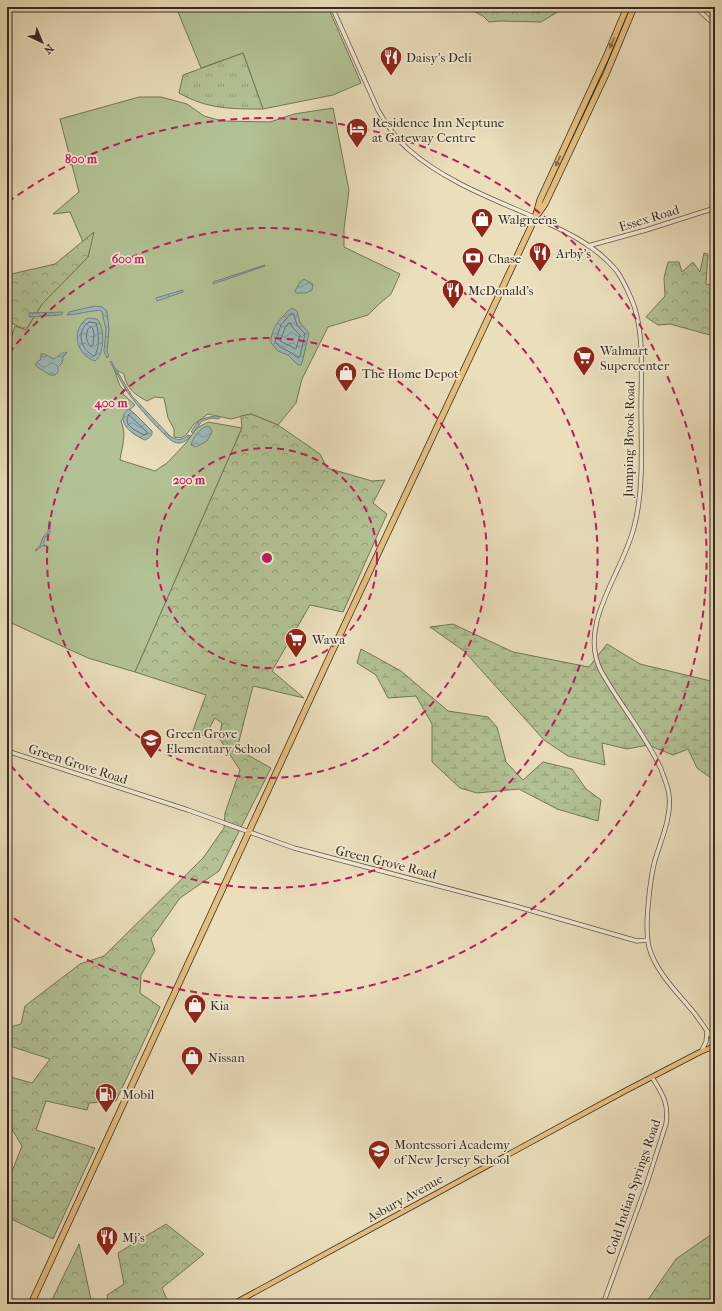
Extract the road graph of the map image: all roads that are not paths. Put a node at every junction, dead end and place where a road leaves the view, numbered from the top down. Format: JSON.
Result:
{"nodes":[{"id":1,"x":332,"y":7,"type":"edge"},
{"id":2,"x":627,"y":7,"type":"edge"},
{"id":3,"x":634,"y":7,"type":"edge"},
{"id":4,"x":695,"y":7,"type":"edge"},
{"id":5,"x":715,"y":26,"type":"edge"},
{"id":6,"x":715,"y":208,"type":"edge"},
{"id":7,"x":535,"y":218,"type":"junction"},
{"id":8,"x":588,"y":246,"type":"junction"},
{"id":9,"x":7,"y":751,"type":"edge"},
{"id":10,"x":249,"y":832,"type":"junction"},
{"id":11,"x":648,"y":940,"type":"junction"},
{"id":12,"x":707,"y":1032,"type":"junction"},
{"id":13,"x":715,"y":1041,"type":"edge"},
{"id":14,"x":715,"y":1046,"type":"edge"},
{"id":15,"x":701,"y":1052,"type":"junction"},
{"id":16,"x":652,"y":1077,"type":"junction"},
{"id":17,"x":31,"y":1304,"type":"edge"},
{"id":18,"x":233,"y":1304,"type":"edge"},
{"id":19,"x":603,"y":1304,"type":"edge"}],
"edges":[{"from":1,"to":7,"type":"street","name":"Jumping Brook Road"},
{"from":2,"to":7,"type":"highway","one_way":true},
{"from":3,"to":7,"type":"highway"},
{"from":4,"to":5,"type":"street"},
{"from":6,"to":8,"type":"street","name":"Essex Road"},
{"from":7,"to":8,"type":"street","name":"Jumping Brook Road"},
{"from":7,"to":10,"type":"highway"},
{"from":8,"to":11,"type":"street","name":"Jumping Brook Road"},
{"from":9,"to":10,"type":"street","name":"Green Grove Road"},
{"from":10,"to":11,"type":"street","name":"Green Grove Road"},
{"from":10,"to":17,"type":"highway"},
{"from":11,"to":12,"type":"street"},
{"from":12,"to":13,"type":"street"},
{"from":12,"to":15,"type":"street"},
{"from":14,"to":15,"type":"main road","name":"Asbury Avenue"},
{"from":15,"to":16,"type":"main road","name":"Asbury Avenue"},
{"from":16,"to":18,"type":"main road","name":"Asbury Avenue"},
{"from":16,"to":19,"type":"street","name":"Cold Indian Springs Road"}]}
